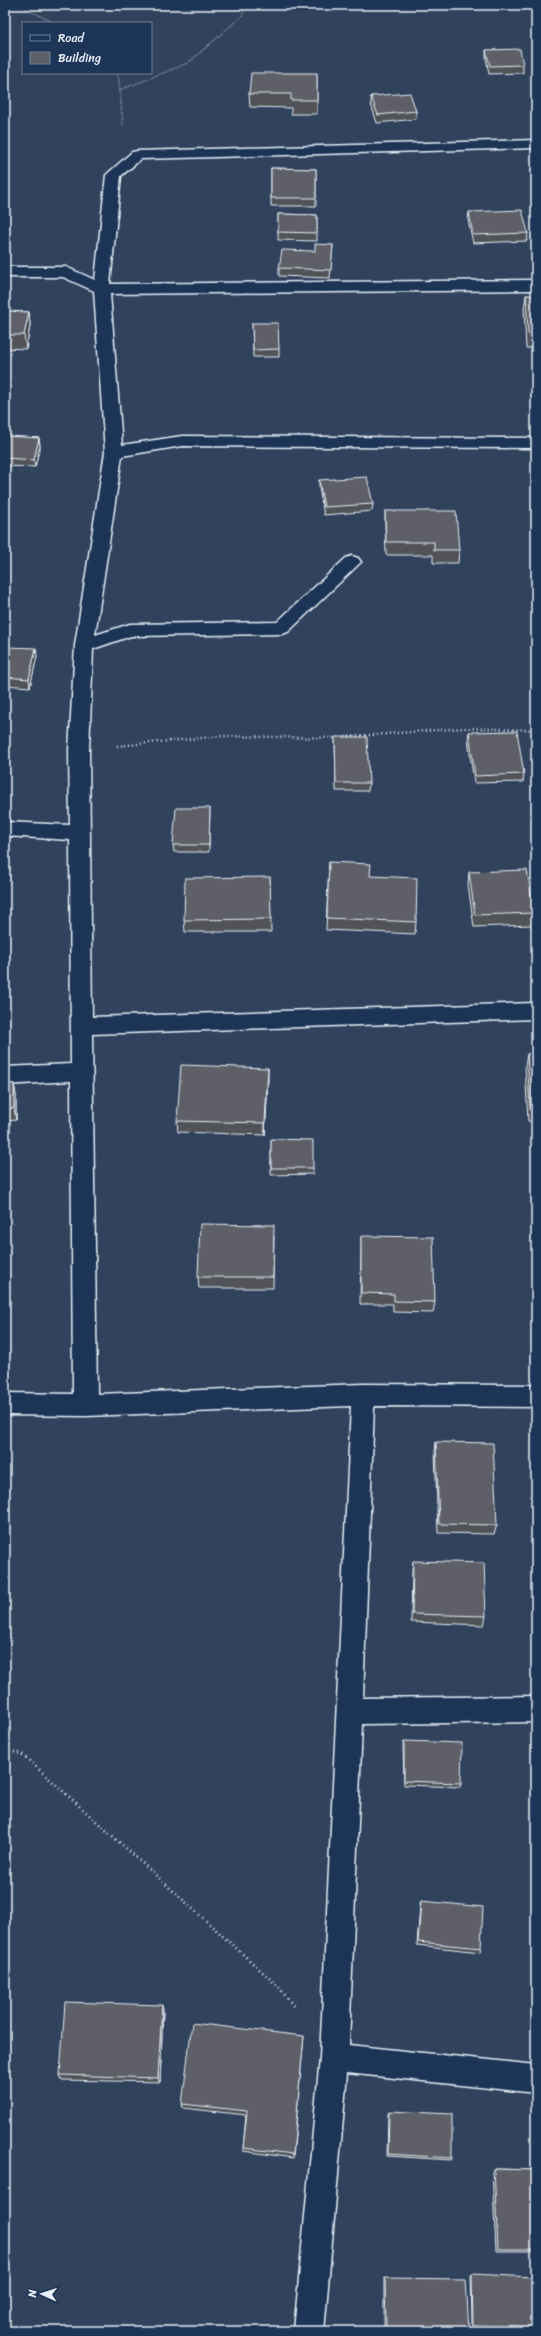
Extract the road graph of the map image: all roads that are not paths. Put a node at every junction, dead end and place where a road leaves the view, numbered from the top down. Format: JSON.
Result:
{"nodes":[{"id":1,"x":536,"y":144,"type":"edge"},
{"id":2,"x":5,"y":272,"type":"edge"},
{"id":3,"x":536,"y":286,"type":"edge"},
{"id":4,"x":102,"y":289,"type":"junction"},
{"id":5,"x":536,"y":443,"type":"edge"},
{"id":6,"x":114,"y":452,"type":"junction"},
{"id":7,"x":352,"y":562,"type":"dead end"},
{"id":8,"x":84,"y":645,"type":"junction"},
{"id":9,"x":5,"y":829,"type":"edge"},
{"id":10,"x":80,"y":832,"type":"junction"},
{"id":11,"x":536,"y":1011,"type":"edge"},
{"id":12,"x":82,"y":1026,"type":"junction"},
{"id":13,"x":83,"y":1072,"type":"junction"},
{"id":14,"x":5,"y":1076,"type":"edge"},
{"id":15,"x":363,"y":1395,"type":"junction"},
{"id":16,"x":536,"y":1396,"type":"edge"},
{"id":17,"x":5,"y":1404,"type":"edge"},
{"id":18,"x":85,"y":1405,"type":"junction"},
{"id":19,"x":536,"y":1709,"type":"edge"},
{"id":20,"x":350,"y":1711,"type":"junction"},
{"id":21,"x":334,"y":2058,"type":"junction"},
{"id":22,"x":536,"y":2080,"type":"edge"},
{"id":23,"x":309,"y":2331,"type":"edge"}],
"edges":[{"from":1,"to":4,"type":"street"},
{"from":2,"to":4,"type":"street"},
{"from":3,"to":4,"type":"street"},
{"from":4,"to":6,"type":"street"},
{"from":5,"to":6,"type":"street"},
{"from":6,"to":8,"type":"street"},
{"from":7,"to":8,"type":"street"},
{"from":8,"to":10,"type":"street"},
{"from":9,"to":10,"type":"street"},
{"from":10,"to":12,"type":"street"},
{"from":11,"to":12,"type":"street"},
{"from":12,"to":13,"type":"street"},
{"from":13,"to":14,"type":"street"},
{"from":13,"to":18,"type":"street"},
{"from":15,"to":16,"type":"street"},
{"from":15,"to":18,"type":"street"},
{"from":15,"to":20,"type":"street"},
{"from":17,"to":18,"type":"street"},
{"from":19,"to":20,"type":"street"},
{"from":20,"to":21,"type":"street"},
{"from":21,"to":22,"type":"street"},
{"from":21,"to":23,"type":"street"}]}
